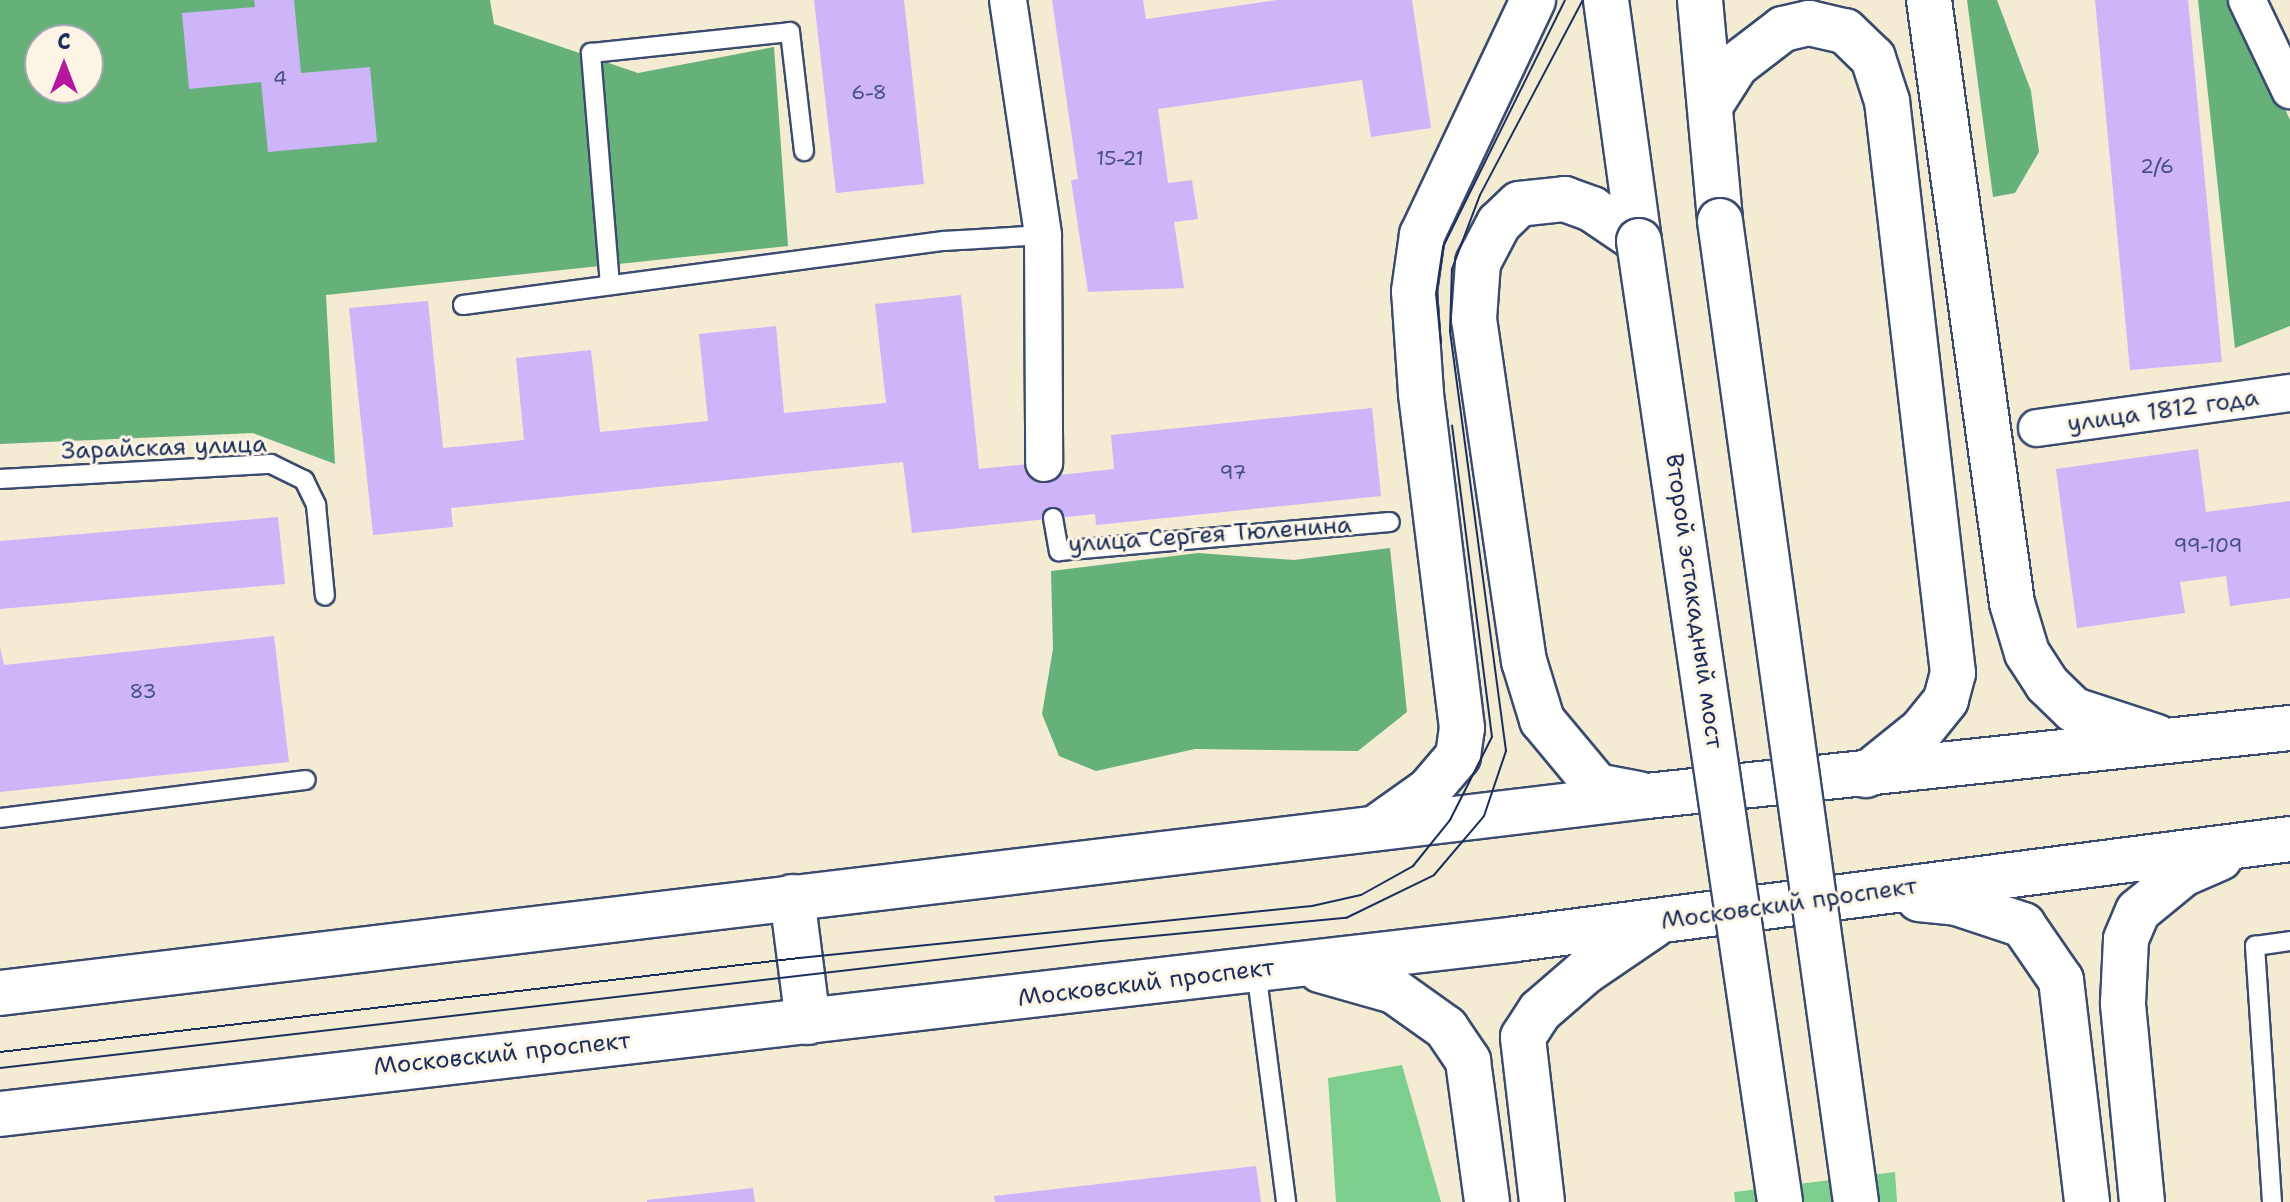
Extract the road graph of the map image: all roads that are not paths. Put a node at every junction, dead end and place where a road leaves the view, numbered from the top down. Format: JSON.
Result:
{"nodes":[{"id":1,"x":1008,"y":0,"type":"edge"},
{"id":2,"x":1533,"y":0,"type":"edge"},
{"id":3,"x":1606,"y":0,"type":"edge"},
{"id":4,"x":1700,"y":0,"type":"edge"},
{"id":5,"x":1929,"y":0,"type":"edge"},
{"id":6,"x":2247,"y":0,"type":"edge"},
{"id":7,"x":2287,"y":79,"type":"edge"},
{"id":8,"x":1710,"y":106,"type":"junction"},
{"id":9,"x":804,"y":151,"type":"dead end"},
{"id":10,"x":1043,"y":235,"type":"junction"},
{"id":11,"x":1639,"y":241,"type":"junction"},
{"id":12,"x":610,"y":285,"type":"junction"},
{"id":13,"x":463,"y":305,"type":"dead end"},
{"id":14,"x":2290,"y":393,"type":"edge"},
{"id":15,"x":2037,"y":428,"type":"dead end"},
{"id":16,"x":1044,"y":463,"type":"dead end"},
{"id":17,"x":0,"y":479,"type":"edge"},
{"id":18,"x":1053,"y":518,"type":"dead end"},
{"id":19,"x":1390,"y":522,"type":"dead end"},
{"id":20,"x":325,"y":596,"type":"dead end"},
{"id":21,"x":2290,"y":728,"type":"edge"},
{"id":22,"x":2171,"y":742,"type":"junction"},
{"id":23,"x":1866,"y":775,"type":"junction"},
{"id":24,"x":306,"y":780,"type":"dead end"},
{"id":25,"x":1647,"y":796,"type":"junction"},
{"id":26,"x":0,"y":818,"type":"edge"},
{"id":27,"x":1373,"y":829,"type":"junction"},
{"id":28,"x":2271,"y":842,"type":"edge"},
{"id":29,"x":1865,"y":893,"type":"junction"},
{"id":30,"x":792,"y":897,"type":"junction"},
{"id":31,"x":1659,"y":921,"type":"junction"},
{"id":32,"x":2290,"y":941,"type":"edge"},
{"id":33,"x":1277,"y":967,"type":"junction"},
{"id":34,"x":0,"y":993,"type":"edge"},
{"id":35,"x":808,"y":1022,"type":"junction"},
{"id":36,"x":0,"y":1114,"type":"edge"},
{"id":37,"x":1286,"y":1202,"type":"edge"},
{"id":38,"x":1487,"y":1202,"type":"edge"},
{"id":39,"x":1542,"y":1202,"type":"edge"},
{"id":40,"x":1780,"y":1202,"type":"edge"},
{"id":41,"x":1856,"y":1202,"type":"edge"},
{"id":42,"x":2087,"y":1202,"type":"edge"},
{"id":43,"x":2142,"y":1202,"type":"edge"},
{"id":44,"x":2272,"y":1202,"type":"edge"}],
"edges":[{"from":1,"to":10,"type":"street"},
{"from":2,"to":27,"type":"main road"},
{"from":3,"to":11,"type":"main road","name":"Второй эстакадный мост"},
{"from":4,"to":8,"type":"main road"},
{"from":5,"to":22,"type":"main road"},
{"from":6,"to":7,"type":"street"},
{"from":8,"to":23,"type":"main road"},
{"from":8,"to":41,"type":"main road","bridge":true},
{"from":9,"to":12,"type":"lane"},
{"from":10,"to":12,"type":"lane"},
{"from":10,"to":16,"type":"street"},
{"from":11,"to":25,"type":"main road"},
{"from":11,"to":40,"type":"main road","name":"Второй эстакадный мост","bridge":true},
{"from":12,"to":13,"type":"lane"},
{"from":14,"to":15,"type":"street","name":"улица 1812 года"},
{"from":17,"to":20,"type":"lane","name":"Зарайская улица"},
{"from":18,"to":19,"type":"lane","name":"улица Сергея Тюленина"},
{"from":21,"to":22,"type":"main road"},
{"from":22,"to":23,"type":"main road"},
{"from":23,"to":25,"type":"main road"},
{"from":24,"to":26,"type":"lane"},
{"from":25,"to":27,"type":"main road"},
{"from":27,"to":30,"type":"main road"},
{"from":28,"to":29,"type":"main road","name":"Московский проспект"},
{"from":28,"to":43,"type":"main road"},
{"from":29,"to":31,"type":"main road","name":"Московский проспект"},
{"from":29,"to":42,"type":"main road"},
{"from":30,"to":34,"type":"main road"},
{"from":30,"to":35,"type":"main road"},
{"from":31,"to":33,"type":"main road","name":"Московский проспект"},
{"from":31,"to":39,"type":"main road"},
{"from":32,"to":44,"type":"lane"},
{"from":33,"to":35,"type":"main road","name":"Московский проспект"},
{"from":33,"to":37,"type":"lane"},
{"from":33,"to":38,"type":"main road"},
{"from":35,"to":36,"type":"main road","name":"Московский проспект"}]}
